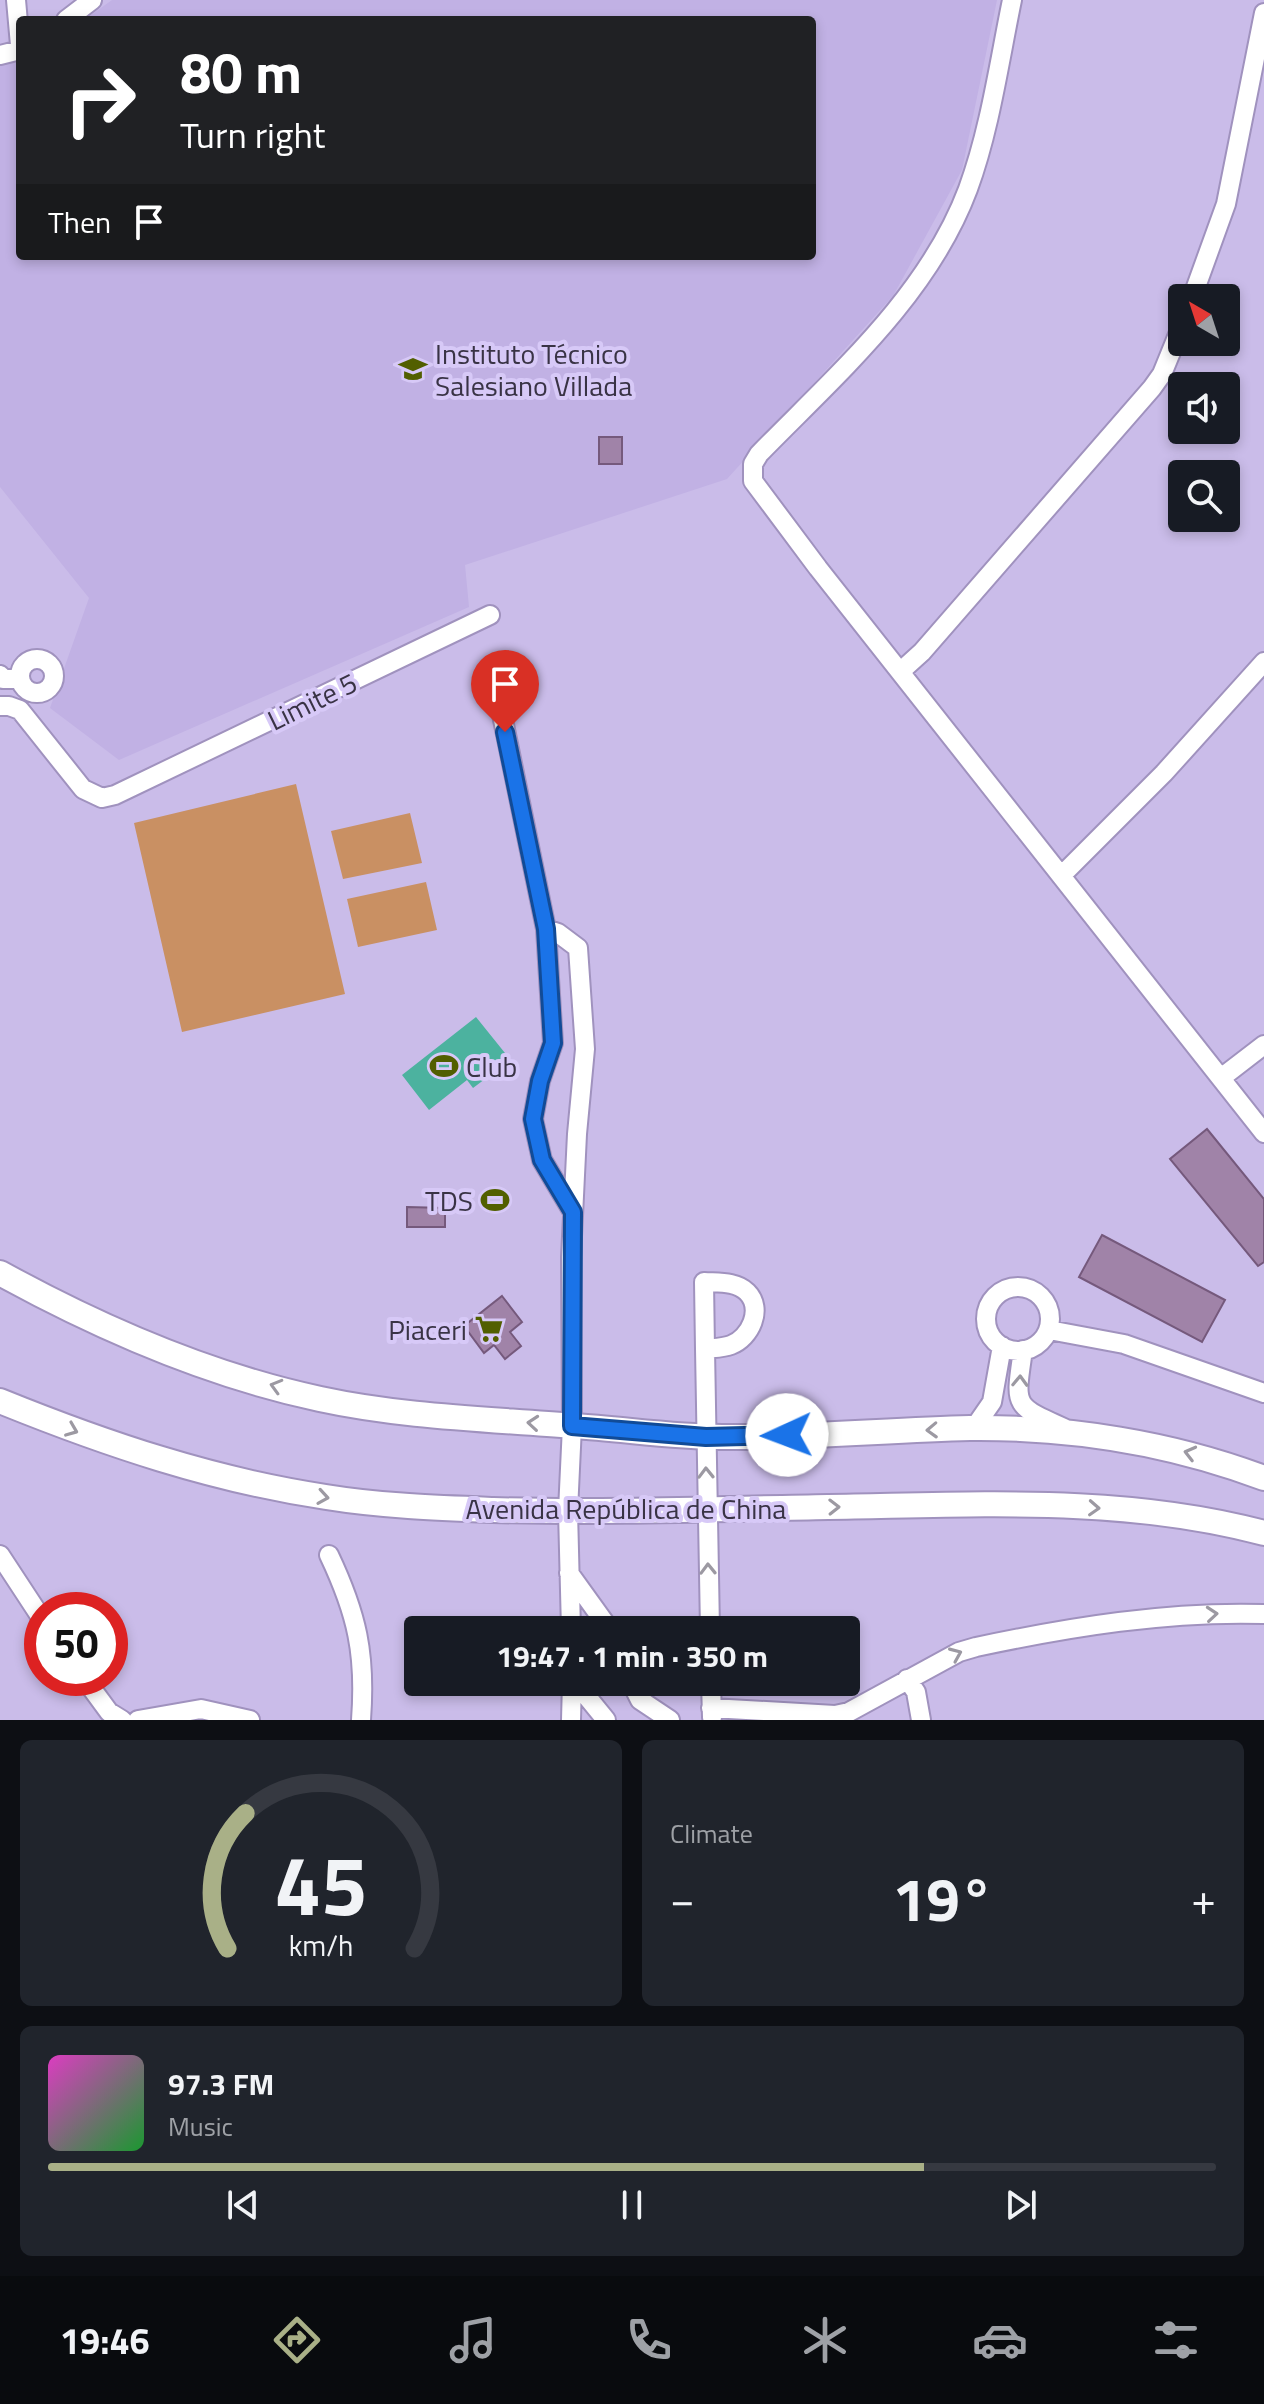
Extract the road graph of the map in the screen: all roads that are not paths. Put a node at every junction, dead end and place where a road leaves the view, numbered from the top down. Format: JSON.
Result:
{"nodes":[{"id":1,"x":92,"y":0,"type":"edge"},
{"id":2,"x":1012,"y":0,"type":"edge"},
{"id":3,"x":1264,"y":13,"type":"edge"},
{"id":4,"x":71,"y":16,"type":"edge"},
{"id":5,"x":1197,"y":284,"type":"edge"},
{"id":6,"x":1169,"y":356,"type":"edge"},
{"id":7,"x":490,"y":615,"type":"dead end"},
{"id":8,"x":1264,"y":662,"type":"edge"},
{"id":9,"x":493,"y":671,"type":"dead end"},
{"id":10,"x":901,"y":671,"type":"junction"},
{"id":11,"x":0,"y":675,"type":"edge"},
{"id":12,"x":19,"y":679,"type":"dead end"},
{"id":13,"x":0,"y":706,"type":"edge"},
{"id":14,"x":1061,"y":876,"type":"junction"},
{"id":15,"x":546,"y":929,"type":"junction"},
{"id":16,"x":1264,"y":1045,"type":"edge"},
{"id":17,"x":1221,"y":1078,"type":"junction"},
{"id":18,"x":1264,"y":1133,"type":"edge"},
{"id":19,"x":573,"y":1212,"type":"junction"},
{"id":20,"x":0,"y":1273,"type":"edge"},
{"id":21,"x":1049,"y":1330,"type":"junction"},
{"id":22,"x":1002,"y":1346,"type":"junction"},
{"id":23,"x":705,"y":1349,"type":"dead end"},
{"id":24,"x":1023,"y":1350,"type":"junction"},
{"id":25,"x":1264,"y":1393,"type":"edge"},
{"id":26,"x":0,"y":1401,"type":"edge"},
{"id":27,"x":572,"y":1426,"type":"junction"},
{"id":28,"x":974,"y":1428,"type":"junction"},
{"id":29,"x":1077,"y":1434,"type":"junction"},
{"id":30,"x":706,"y":1437,"type":"junction"},
{"id":31,"x":1264,"y":1478,"type":"edge"},
{"id":32,"x":707,"y":1509,"type":"junction"},
{"id":33,"x":568,"y":1511,"type":"junction"},
{"id":34,"x":1264,"y":1533,"type":"edge"},
{"id":35,"x":0,"y":1555,"type":"edge"},
{"id":36,"x":329,"y":1555,"type":"dead end"},
{"id":37,"x":569,"y":1573,"type":"junction"},
{"id":38,"x":24,"y":1592,"type":"edge"},
{"id":39,"x":1264,"y":1614,"type":"edge"},
{"id":40,"x":571,"y":1616,"type":"edge"},
{"id":41,"x":600,"y":1616,"type":"edge"},
{"id":42,"x":710,"y":1616,"type":"edge"},
{"id":43,"x":907,"y":1679,"type":"junction"},
{"id":44,"x":96,"y":1696,"type":"edge"},
{"id":45,"x":572,"y":1696,"type":"edge"},
{"id":46,"x":585,"y":1696,"type":"edge"},
{"id":47,"x":638,"y":1696,"type":"edge"},
{"id":48,"x":712,"y":1714,"type":"edge"},
{"id":49,"x":122,"y":1720,"type":"edge"},
{"id":50,"x":138,"y":1720,"type":"edge"},
{"id":51,"x":250,"y":1720,"type":"edge"},
{"id":52,"x":361,"y":1720,"type":"edge"},
{"id":53,"x":571,"y":1720,"type":"edge"},
{"id":54,"x":606,"y":1720,"type":"edge"},
{"id":55,"x":670,"y":1720,"type":"edge"},
{"id":56,"x":921,"y":1720,"type":"edge"}],
"edges":[{"from":1,"to":4,"type":"street"},
{"from":2,"to":10,"type":"street"},
{"from":3,"to":5,"type":"street"},
{"from":6,"to":10,"type":"street"},
{"from":7,"to":13,"type":"street","name":"Limite 5"},
{"from":8,"to":14,"type":"street"},
{"from":9,"to":15,"type":"street"},
{"from":10,"to":14,"type":"street"},
{"from":11,"to":12,"type":"street"},
{"from":14,"to":17,"type":"street"},
{"from":15,"to":19,"type":"street"},
{"from":15,"to":19,"type":"street"},
{"from":16,"to":17,"type":"street"},
{"from":17,"to":18,"type":"street"},
{"from":19,"to":27,"type":"street"},
{"from":27,"to":20,"type":"main road","one_way":true},
{"from":21,"to":22,"type":"street"},
{"from":21,"to":24,"type":"street"},
{"from":21,"to":25,"type":"street"},
{"from":22,"to":24,"type":"street"},
{"from":22,"to":28,"type":"street"},
{"from":23,"to":30,"type":"street"},
{"from":29,"to":24,"type":"street","one_way":true},
{"from":26,"to":33,"type":"main road","name":"Avenida República de China","one_way":true},
{"from":27,"to":30,"type":"main road"},
{"from":27,"to":33,"type":"street"},
{"from":28,"to":29,"type":"main road"},
{"from":28,"to":30,"type":"main road","one_way":true},
{"from":31,"to":29,"type":"main road","one_way":true},
{"from":32,"to":30,"type":"street","one_way":true},
{"from":32,"to":33,"type":"main road","name":"Avenida República de China"},
{"from":32,"to":34,"type":"main road","name":"Avenida República de China","one_way":true},
{"from":42,"to":32,"type":"street","one_way":true},
{"from":33,"to":37,"type":"street"},
{"from":35,"to":38,"type":"street"},
{"from":36,"to":52,"type":"street"},
{"from":37,"to":40,"type":"street"},
{"from":37,"to":41,"type":"street"},
{"from":43,"to":39,"type":"street","one_way":true},
{"from":43,"to":48,"type":"street"},
{"from":43,"to":56,"type":"street"},
{"from":44,"to":49,"type":"street"},
{"from":45,"to":53,"type":"street"},
{"from":46,"to":54,"type":"street"},
{"from":47,"to":55,"type":"street"},
{"from":50,"to":51,"type":"street"}]}
